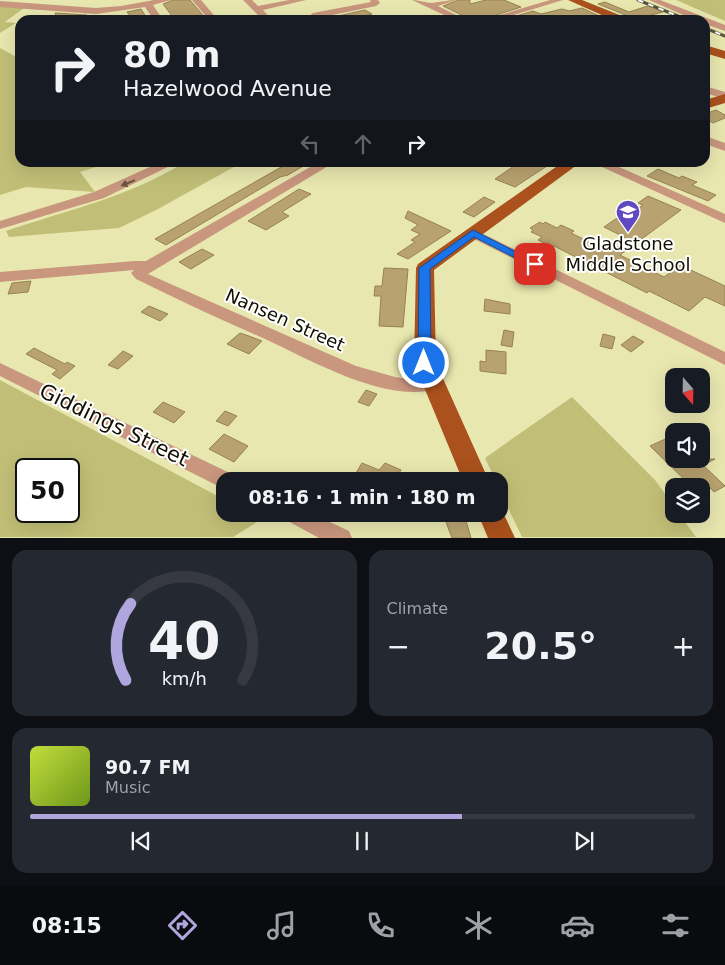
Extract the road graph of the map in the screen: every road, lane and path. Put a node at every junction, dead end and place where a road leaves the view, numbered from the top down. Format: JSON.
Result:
{"nodes":[{"id":1,"x":167,"y":0,"type":"edge"},
{"id":2,"x":196,"y":0,"type":"edge"},
{"id":3,"x":246,"y":0,"type":"edge"},
{"id":4,"x":302,"y":0,"type":"edge"},
{"id":5,"x":416,"y":0,"type":"edge"},
{"id":6,"x":452,"y":0,"type":"edge"},
{"id":7,"x":559,"y":0,"type":"edge"},
{"id":8,"x":573,"y":0,"type":"edge"},
{"id":9,"x":653,"y":0,"type":"edge"},
{"id":10,"x":375,"y":2,"type":"edge"},
{"id":11,"x":0,"y":4,"type":"edge"},
{"id":12,"x":148,"y":5,"type":"junction"},
{"id":13,"x":429,"y":6,"type":"junction"},
{"id":14,"x":257,"y":9,"type":"junction"},
{"id":15,"x":96,"y":11,"type":"junction"},
{"id":16,"x":98,"y":15,"type":"edge"},
{"id":17,"x":155,"y":15,"type":"edge"},
{"id":18,"x":210,"y":15,"type":"edge"},
{"id":19,"x":263,"y":15,"type":"edge"},
{"id":20,"x":317,"y":15,"type":"edge"},
{"id":21,"x":450,"y":15,"type":"edge"},
{"id":22,"x":505,"y":15,"type":"edge"},
{"id":23,"x":610,"y":15,"type":"edge"},
{"id":24,"x":691,"y":15,"type":"edge"},
{"id":25,"x":710,"y":22,"type":"edge"},
{"id":26,"x":725,"y":28,"type":"edge"},
{"id":27,"x":710,"y":50,"type":"edge"},
{"id":28,"x":725,"y":55,"type":"edge"},
{"id":29,"x":710,"y":91,"type":"edge"},
{"id":30,"x":725,"y":97,"type":"edge"},
{"id":31,"x":710,"y":103,"type":"edge"},
{"id":32,"x":710,"y":142,"type":"edge"},
{"id":33,"x":725,"y":147,"type":"edge"},
{"id":34,"x":161,"y":167,"type":"edge"},
{"id":35,"x":320,"y":167,"type":"edge"},
{"id":36,"x":567,"y":167,"type":"edge"},
{"id":37,"x":608,"y":167,"type":"edge"},
{"id":38,"x":725,"y":218,"type":"edge"},
{"id":39,"x":0,"y":225,"type":"edge"},
{"id":40,"x":473,"y":233,"type":"junction"},
{"id":41,"x":148,"y":266,"type":"junction"},
{"id":42,"x":0,"y":277,"type":"edge"},
{"id":43,"x":725,"y":359,"type":"edge"},
{"id":44,"x":0,"y":368,"type":"edge"},
{"id":45,"x":432,"y":384,"type":"junction"},
{"id":46,"x":472,"y":472,"type":"edge"},
{"id":47,"x":216,"y":476,"type":"edge"},
{"id":48,"x":309,"y":522,"type":"edge"},
{"id":49,"x":495,"y":522,"type":"edge"},
{"id":50,"x":341,"y":538,"type":"edge"},
{"id":51,"x":502,"y":538,"type":"edge"}],
"edges":[{"from":1,"to":12,"type":"street"},
{"from":2,"to":18,"type":"street"},
{"from":3,"to":14,"type":"street"},
{"from":4,"to":14,"type":"street"},
{"from":5,"to":13,"type":"street"},
{"from":6,"to":13,"type":"street"},
{"from":7,"to":22,"type":"street"},
{"from":8,"to":23,"type":"main road"},
{"from":9,"to":24,"type":"street"},
{"from":10,"to":20,"type":"street"},
{"from":11,"to":15,"type":"street"},
{"from":12,"to":15,"type":"street"},
{"from":12,"to":17,"type":"street"},
{"from":13,"to":21,"type":"street"},
{"from":14,"to":19,"type":"street"},
{"from":15,"to":16,"type":"street"},
{"from":25,"to":26,"type":"street"},
{"from":27,"to":28,"type":"main road"},
{"from":29,"to":30,"type":"street"},
{"from":30,"to":31,"type":"main road"},
{"from":32,"to":33,"type":"street"},
{"from":34,"to":39,"type":"street","one_way":true},
{"from":35,"to":41,"type":"street"},
{"from":36,"to":40,"type":"main road"},
{"from":37,"to":38,"type":"street"},
{"from":40,"to":43,"type":"street"},
{"from":40,"to":45,"type":"main road"},
{"from":41,"to":42,"type":"street"},
{"from":41,"to":45,"type":"street","name":"Nansen Street"},
{"from":44,"to":47,"type":"street","name":"Giddings Street"},
{"from":45,"to":46,"type":"main road"},
{"from":48,"to":50,"type":"street"},
{"from":49,"to":51,"type":"main road"}]}
